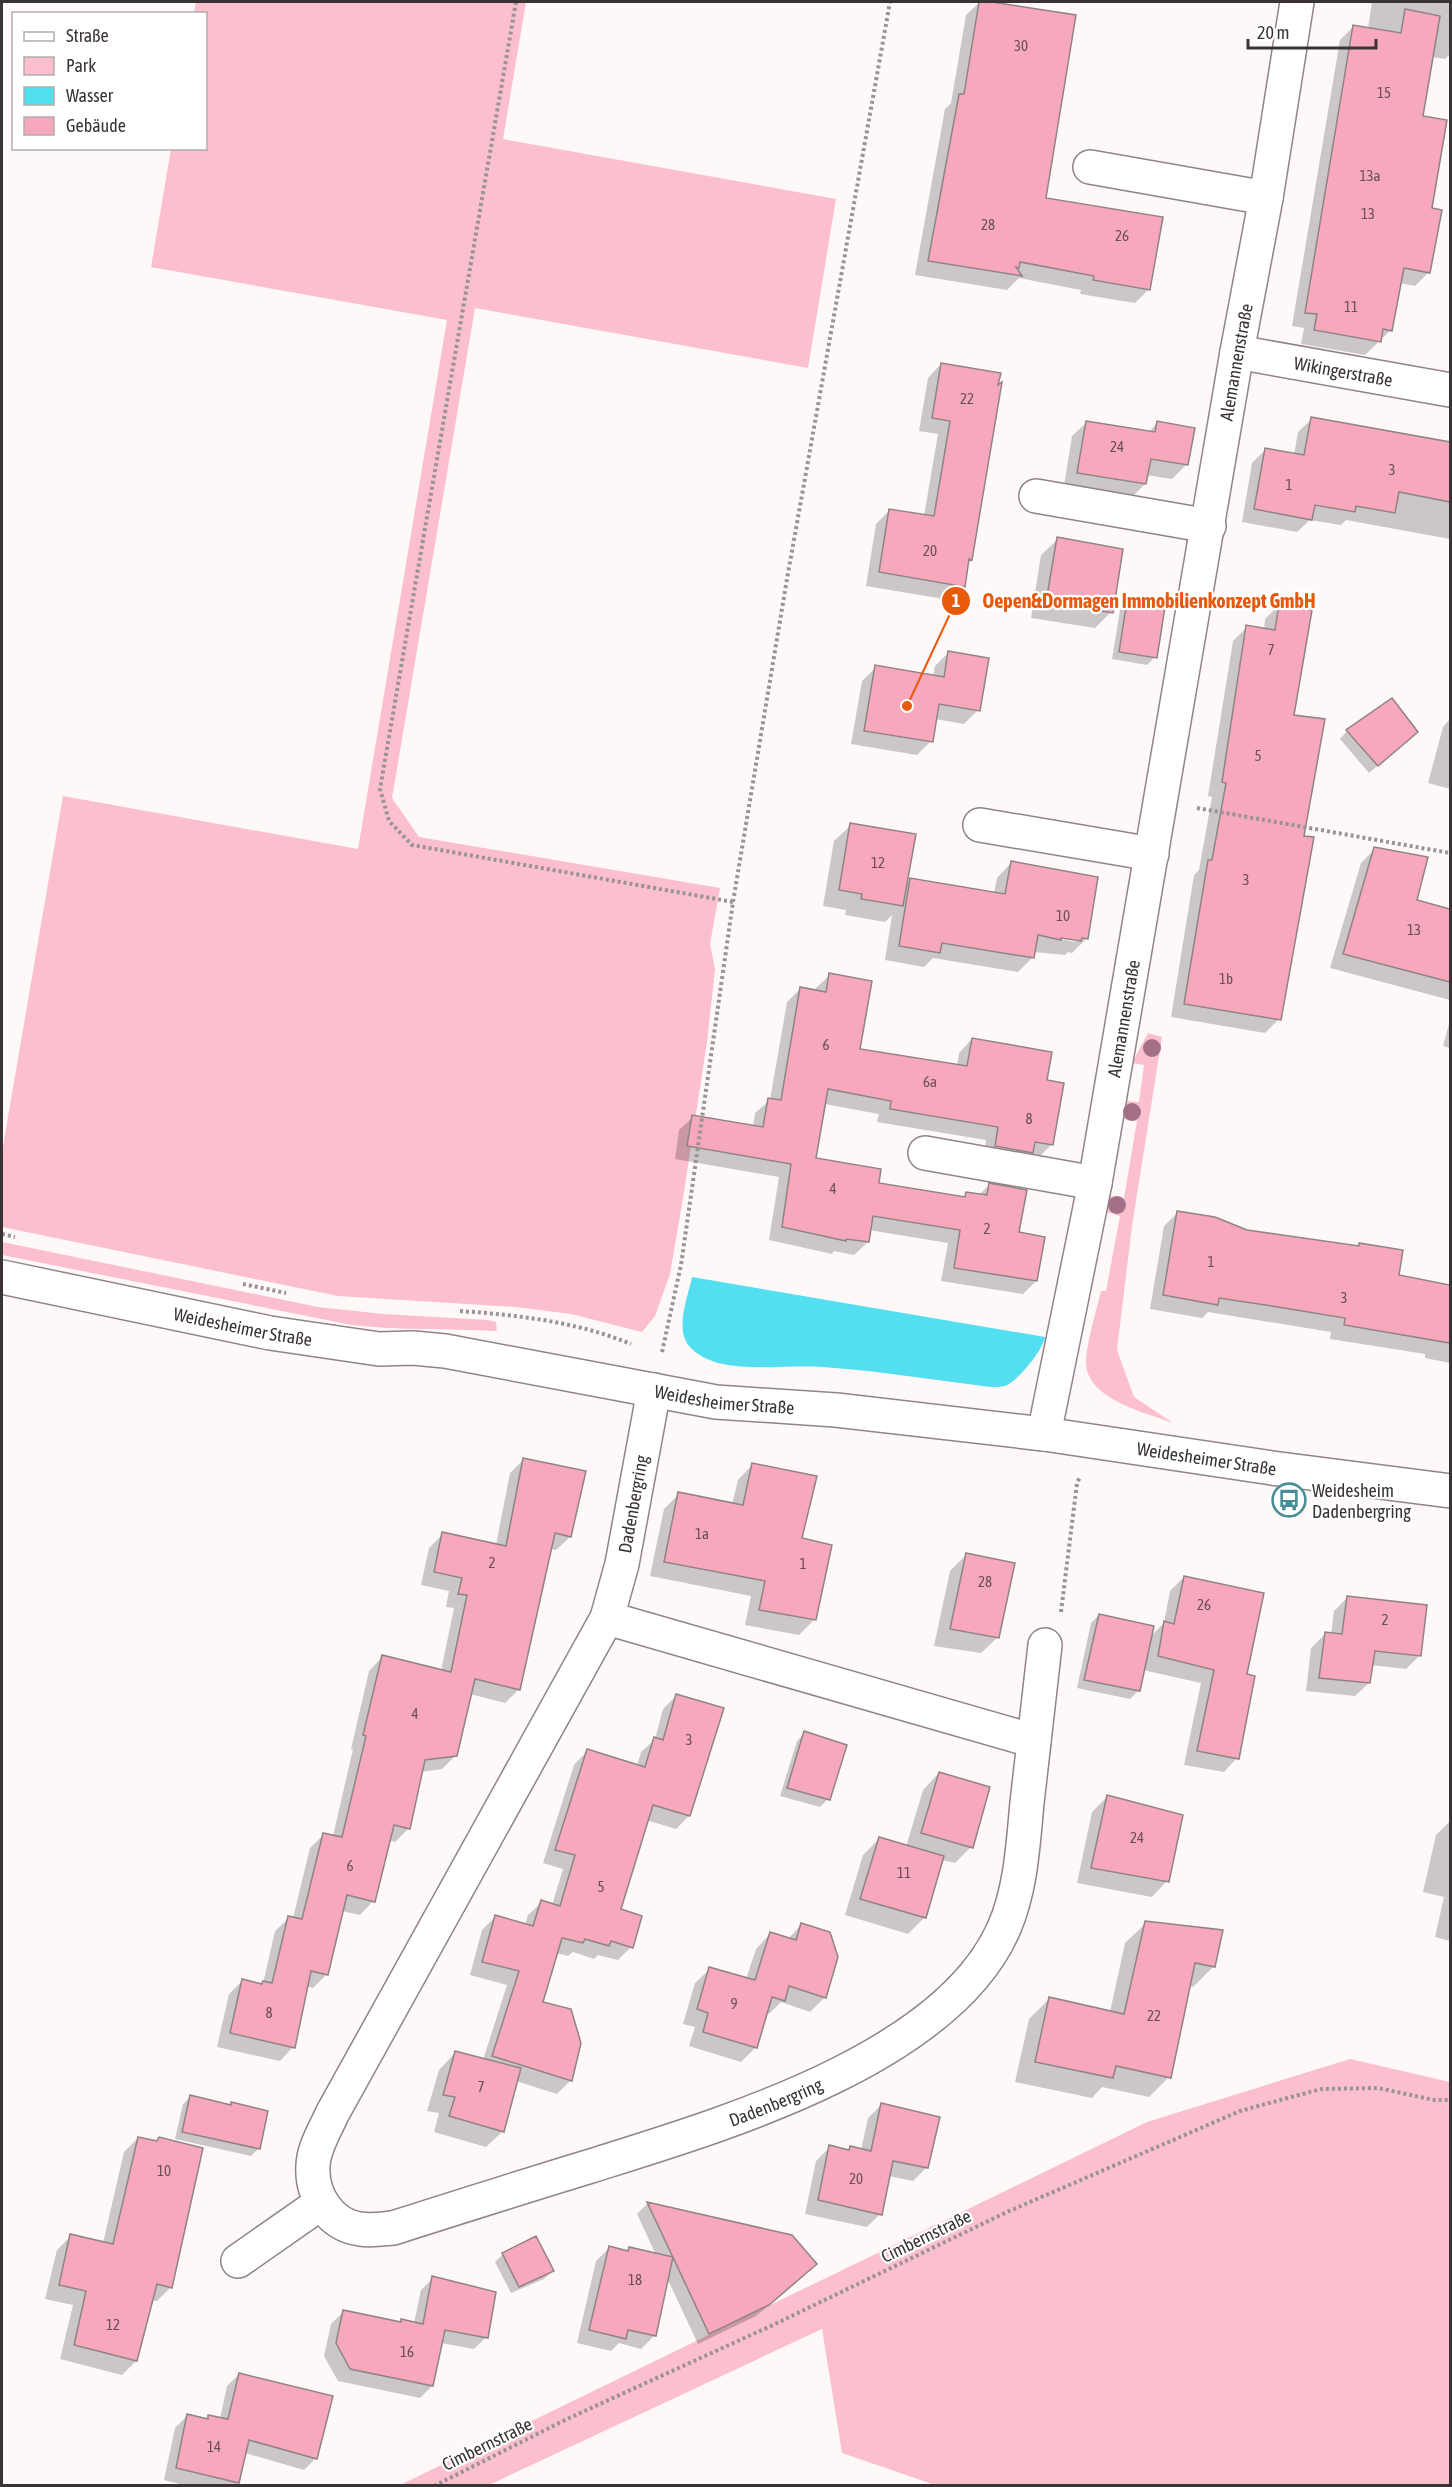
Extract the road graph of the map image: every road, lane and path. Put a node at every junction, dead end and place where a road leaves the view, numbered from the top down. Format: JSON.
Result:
{"nodes":[{"id":1,"x":516,"y":2,"type":"edge"},
{"id":2,"x":890,"y":2,"type":"edge"},
{"id":3,"x":1297,"y":2,"type":"edge"},
{"id":4,"x":1090,"y":167,"type":"dead end"},
{"id":5,"x":1266,"y":198,"type":"junction"},
{"id":6,"x":1237,"y":352,"type":"junction"},
{"id":7,"x":1450,"y":390,"type":"edge"},
{"id":8,"x":1036,"y":496,"type":"dead end"},
{"id":9,"x":1209,"y":526,"type":"junction"},
{"id":10,"x":1161,"y":802,"type":"junction"},
{"id":11,"x":980,"y":825,"type":"dead end"},
{"id":12,"x":1450,"y":853,"type":"edge"},
{"id":13,"x":1152,"y":854,"type":"junction"},
{"id":14,"x":733,"y":902,"type":"junction"},
{"id":15,"x":925,"y":1153,"type":"dead end"},
{"id":16,"x":1095,"y":1183,"type":"junction"},
{"id":17,"x":2,"y":1234,"type":"edge"},
{"id":18,"x":23,"y":1239,"type":"dead end"},
{"id":19,"x":2,"y":1277,"type":"edge"},
{"id":20,"x":235,"y":1283,"type":"dead end"},
{"id":21,"x":289,"y":1294,"type":"dead end"},
{"id":22,"x":449,"y":1311,"type":"dead end"},
{"id":23,"x":639,"y":1347,"type":"dead end"},
{"id":24,"x":654,"y":1390,"type":"junction"},
{"id":25,"x":1044,"y":1434,"type":"junction"},
{"id":26,"x":1097,"y":1441,"type":"junction"},
{"id":27,"x":1450,"y":1491,"type":"edge"},
{"id":28,"x":607,"y":1618,"type":"junction"},
{"id":29,"x":1045,"y":1645,"type":"joint"},
{"id":30,"x":1034,"y":1741,"type":"junction"},
{"id":31,"x":1450,"y":2100,"type":"edge"},
{"id":32,"x":321,"y":2203,"type":"junction"},
{"id":33,"x":237,"y":2261,"type":"dead end"},
{"id":34,"x":434,"y":2486,"type":"edge"}],
"edges":[{"from":1,"to":14,"type":"path"},
{"from":2,"to":14,"type":"path"},
{"from":3,"to":5,"type":"street","name":"Alemannenstraße"},
{"from":4,"to":5,"type":"street"},
{"from":5,"to":6,"type":"street","name":"Alemannenstraße"},
{"from":6,"to":7,"type":"street","name":"Wikingerstraße"},
{"from":6,"to":9,"type":"street","name":"Alemannenstraße"},
{"from":8,"to":9,"type":"street"},
{"from":9,"to":10,"type":"street","name":"Alemannenstraße"},
{"from":10,"to":12,"type":"path"},
{"from":10,"to":13,"type":"street","name":"Alemannenstraße"},
{"from":11,"to":13,"type":"street"},
{"from":13,"to":16,"type":"street","name":"Alemannenstraße"},
{"from":14,"to":24,"type":"path"},
{"from":15,"to":16,"type":"street"},
{"from":16,"to":25,"type":"street","name":"Alemannenstraße"},
{"from":17,"to":18,"type":"path"},
{"from":19,"to":24,"type":"street","name":"Weidesheimer Straße"},
{"from":20,"to":21,"type":"path"},
{"from":22,"to":23,"type":"path"},
{"from":24,"to":25,"type":"street","name":"Weidesheimer Straße"},
{"from":24,"to":28,"type":"street","name":"Dadenbergring"},
{"from":25,"to":26,"type":"street","name":"Weidesheimer Straße"},
{"from":26,"to":27,"type":"street","name":"Weidesheimer Straße"},
{"from":26,"to":29,"type":"path"},
{"from":28,"to":30,"type":"street"},
{"from":28,"to":32,"type":"street","name":"Dadenbergring"},
{"from":29,"to":30,"type":"street","name":"Dadenbergring"},
{"from":30,"to":32,"type":"street","name":"Dadenbergring"},
{"from":31,"to":34,"type":"path","name":"Cimbernstraße"},
{"from":32,"to":33,"type":"street"}]}
